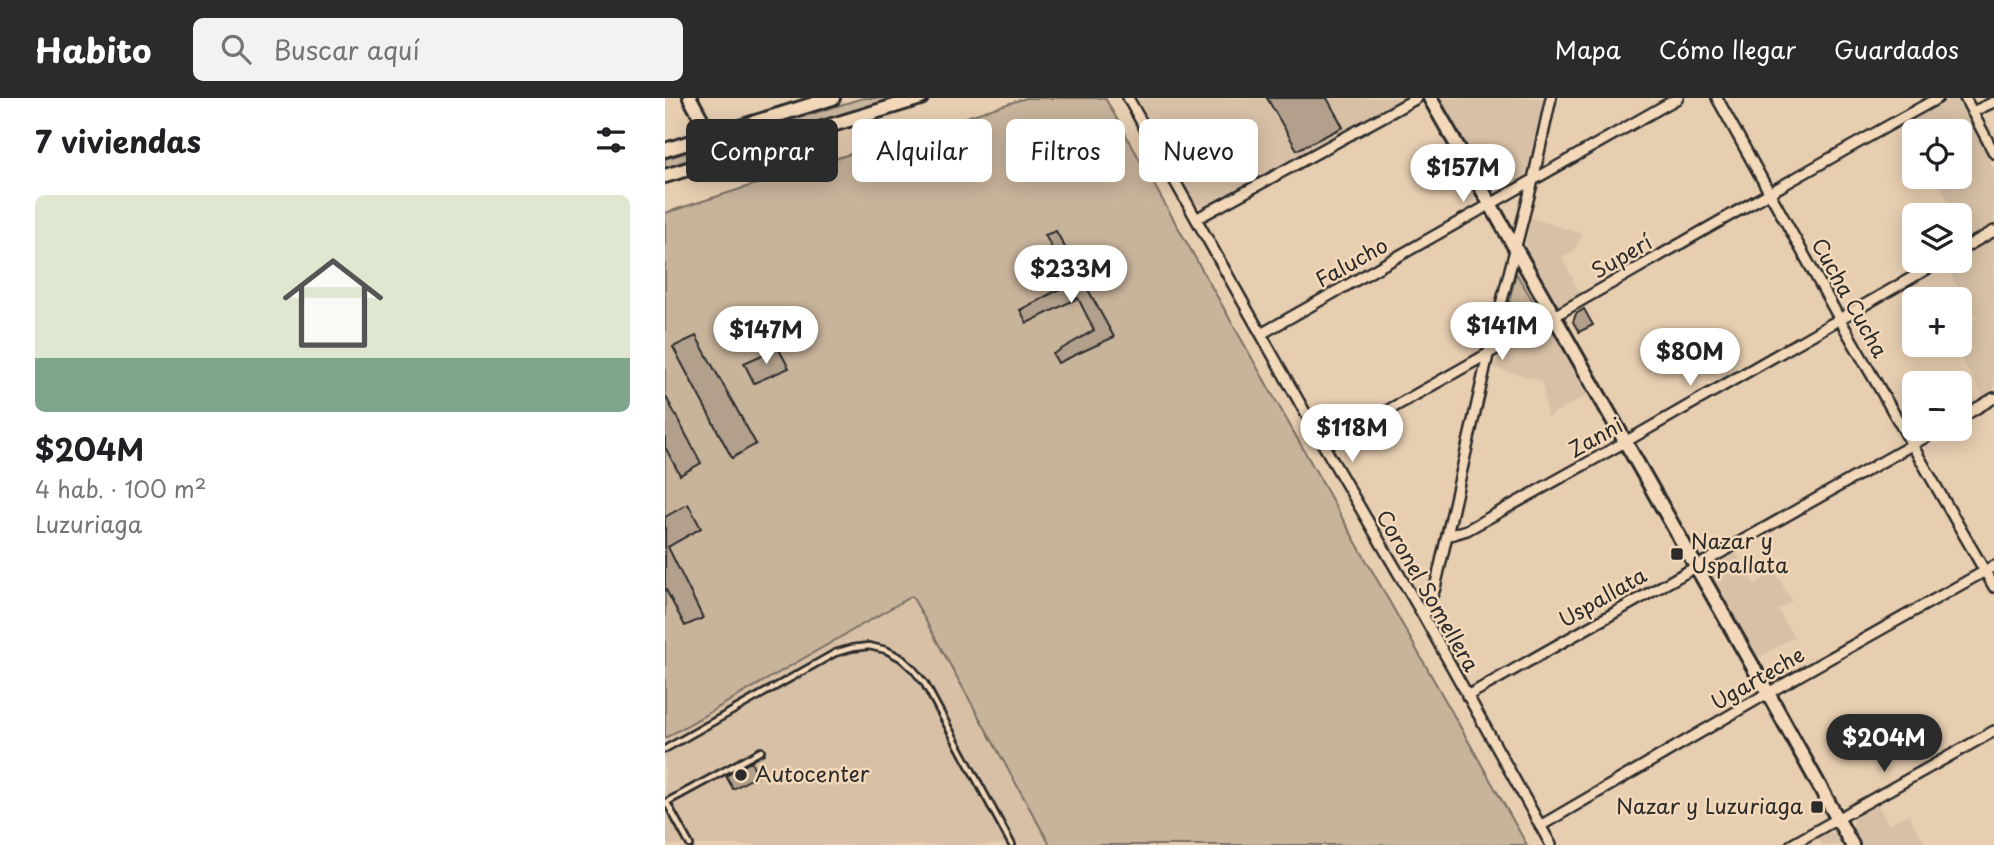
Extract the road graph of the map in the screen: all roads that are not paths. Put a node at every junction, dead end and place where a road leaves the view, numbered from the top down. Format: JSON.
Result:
{"nodes":[{"id":1,"x":690,"y":98,"type":"edge"},
{"id":2,"x":833,"y":98,"type":"edge"},
{"id":3,"x":921,"y":98,"type":"edge"},
{"id":4,"x":1128,"y":98,"type":"edge"},
{"id":5,"x":1417,"y":98,"type":"edge"},
{"id":6,"x":1430,"y":98,"type":"edge"},
{"id":7,"x":1551,"y":98,"type":"edge"},
{"id":8,"x":1678,"y":98,"type":"edge"},
{"id":9,"x":1717,"y":98,"type":"edge"},
{"id":10,"x":1938,"y":98,"type":"edge"},
{"id":11,"x":1965,"y":98,"type":"edge"},
{"id":12,"x":1994,"y":102,"type":"edge"},
{"id":13,"x":1972,"y":112,"type":"junction"},
{"id":14,"x":701,"y":119,"type":"edge"},
{"id":15,"x":763,"y":119,"type":"edge"},
{"id":16,"x":838,"y":123,"type":"edge"},
{"id":17,"x":686,"y":143,"type":"edge"},
{"id":18,"x":665,"y":150,"type":"edge"},
{"id":19,"x":1994,"y":153,"type":"edge"},
{"id":20,"x":686,"y":169,"type":"edge"},
{"id":21,"x":665,"y":176,"type":"edge"},
{"id":22,"x":1533,"y":180,"type":"junction"},
{"id":23,"x":1769,"y":192,"type":"junction"},
{"id":24,"x":1492,"y":205,"type":"junction"},
{"id":25,"x":1196,"y":219,"type":"junction"},
{"id":26,"x":1994,"y":231,"type":"edge"},
{"id":27,"x":1972,"y":243,"type":"edge"},
{"id":28,"x":1515,"y":249,"type":"junction"},
{"id":29,"x":1920,"y":273,"type":"edge"},
{"id":30,"x":1554,"y":317,"type":"junction"},
{"id":31,"x":1839,"y":318,"type":"junction"},
{"id":32,"x":1261,"y":334,"type":"junction"},
{"id":33,"x":1488,"y":355,"type":"junction"},
{"id":34,"x":1994,"y":398,"type":"edge"},
{"id":35,"x":1972,"y":411,"type":"edge"},
{"id":36,"x":1918,"y":441,"type":"edge"},
{"id":37,"x":1625,"y":442,"type":"junction"},
{"id":38,"x":1912,"y":444,"type":"junction"},
{"id":39,"x":1324,"y":446,"type":"junction"},
{"id":40,"x":1447,"y":536,"type":"junction"},
{"id":41,"x":1696,"y":565,"type":"junction"},
{"id":42,"x":1989,"y":568,"type":"edge"},
{"id":43,"x":1994,"y":587,"type":"edge"},
{"id":44,"x":1424,"y":617,"type":"junction"},
{"id":45,"x":1768,"y":693,"type":"junction"},
{"id":46,"x":1467,"y":696,"type":"junction"},
{"id":47,"x":1994,"y":731,"type":"edge"},
{"id":48,"x":665,"y":749,"type":"edge"},
{"id":49,"x":761,"y":751,"type":"dead end"},
{"id":50,"x":666,"y":803,"type":"edge"},
{"id":51,"x":1836,"y":818,"type":"junction"},
{"id":52,"x":1540,"y":826,"type":"junction"},
{"id":53,"x":690,"y":845,"type":"edge"},
{"id":54,"x":1012,"y":845,"type":"edge"},
{"id":55,"x":1551,"y":845,"type":"edge"},
{"id":56,"x":1791,"y":845,"type":"edge"},
{"id":57,"x":1852,"y":845,"type":"edge"}],
"edges":[{"from":1,"to":14,"type":"street"},
{"from":2,"to":15,"type":"street"},
{"from":3,"to":16,"type":"street"},
{"from":4,"to":25,"type":"street","name":"Coronel Somellera"},
{"from":5,"to":25,"type":"street"},
{"from":6,"to":24,"type":"street"},
{"from":7,"to":22,"type":"street"},
{"from":8,"to":22,"type":"street","name":"Falucho"},
{"from":9,"to":23,"type":"street","name":"Cucha Cucha"},
{"from":10,"to":23,"type":"street","name":"Superí"},
{"from":11,"to":13,"type":"street"},
{"from":12,"to":13,"type":"street"},
{"from":13,"to":19,"type":"street"},
{"from":17,"to":18,"type":"street"},
{"from":20,"to":21,"type":"street"},
{"from":22,"to":24,"type":"street","name":"Falucho"},
{"from":22,"to":28,"type":"street"},
{"from":23,"to":30,"type":"street","name":"Superí"},
{"from":23,"to":31,"type":"street","name":"Cucha Cucha"},
{"from":24,"to":28,"type":"street"},
{"from":24,"to":32,"type":"street","name":"Falucho"},
{"from":25,"to":32,"type":"street","name":"Coronel Somellera"},
{"from":26,"to":27,"type":"street"},
{"from":28,"to":30,"type":"street"},
{"from":28,"to":33,"type":"street"},
{"from":29,"to":31,"type":"street","name":"Zanni"},
{"from":30,"to":33,"type":"street","name":"Superí"},
{"from":30,"to":37,"type":"street"},
{"from":31,"to":37,"type":"street","name":"Zanni"},
{"from":31,"to":38,"type":"street","name":"Cucha Cucha"},
{"from":32,"to":39,"type":"street","name":"Coronel Somellera"},
{"from":33,"to":39,"type":"street","name":"Superí"},
{"from":33,"to":40,"type":"street"},
{"from":34,"to":35,"type":"street"},
{"from":36,"to":38,"type":"street","name":"Uspallata"},
{"from":37,"to":40,"type":"street","name":"Zanni"},
{"from":37,"to":41,"type":"street"},
{"from":38,"to":41,"type":"street","name":"Uspallata"},
{"from":38,"to":42,"type":"street","name":"Cucha Cucha"},
{"from":39,"to":44,"type":"street","name":"Coronel Somellera"},
{"from":40,"to":44,"type":"street"},
{"from":41,"to":45,"type":"street"},
{"from":41,"to":46,"type":"street","name":"Uspallata"},
{"from":42,"to":43,"type":"street","name":"Cucha Cucha"},
{"from":42,"to":45,"type":"street","name":"Ugarteche"},
{"from":44,"to":46,"type":"street","name":"Coronel Somellera"},
{"from":45,"to":51,"type":"street"},
{"from":45,"to":52,"type":"street","name":"Ugarteche"},
{"from":46,"to":52,"type":"street","name":"Coronel Somellera"},
{"from":47,"to":51,"type":"street"},
{"from":48,"to":54,"type":"lane"},
{"from":49,"to":50,"type":"lane"},
{"from":50,"to":53,"type":"lane"},
{"from":51,"to":56,"type":"street"},
{"from":51,"to":57,"type":"street"},
{"from":52,"to":55,"type":"street","name":"Coronel Somellera"}]}
